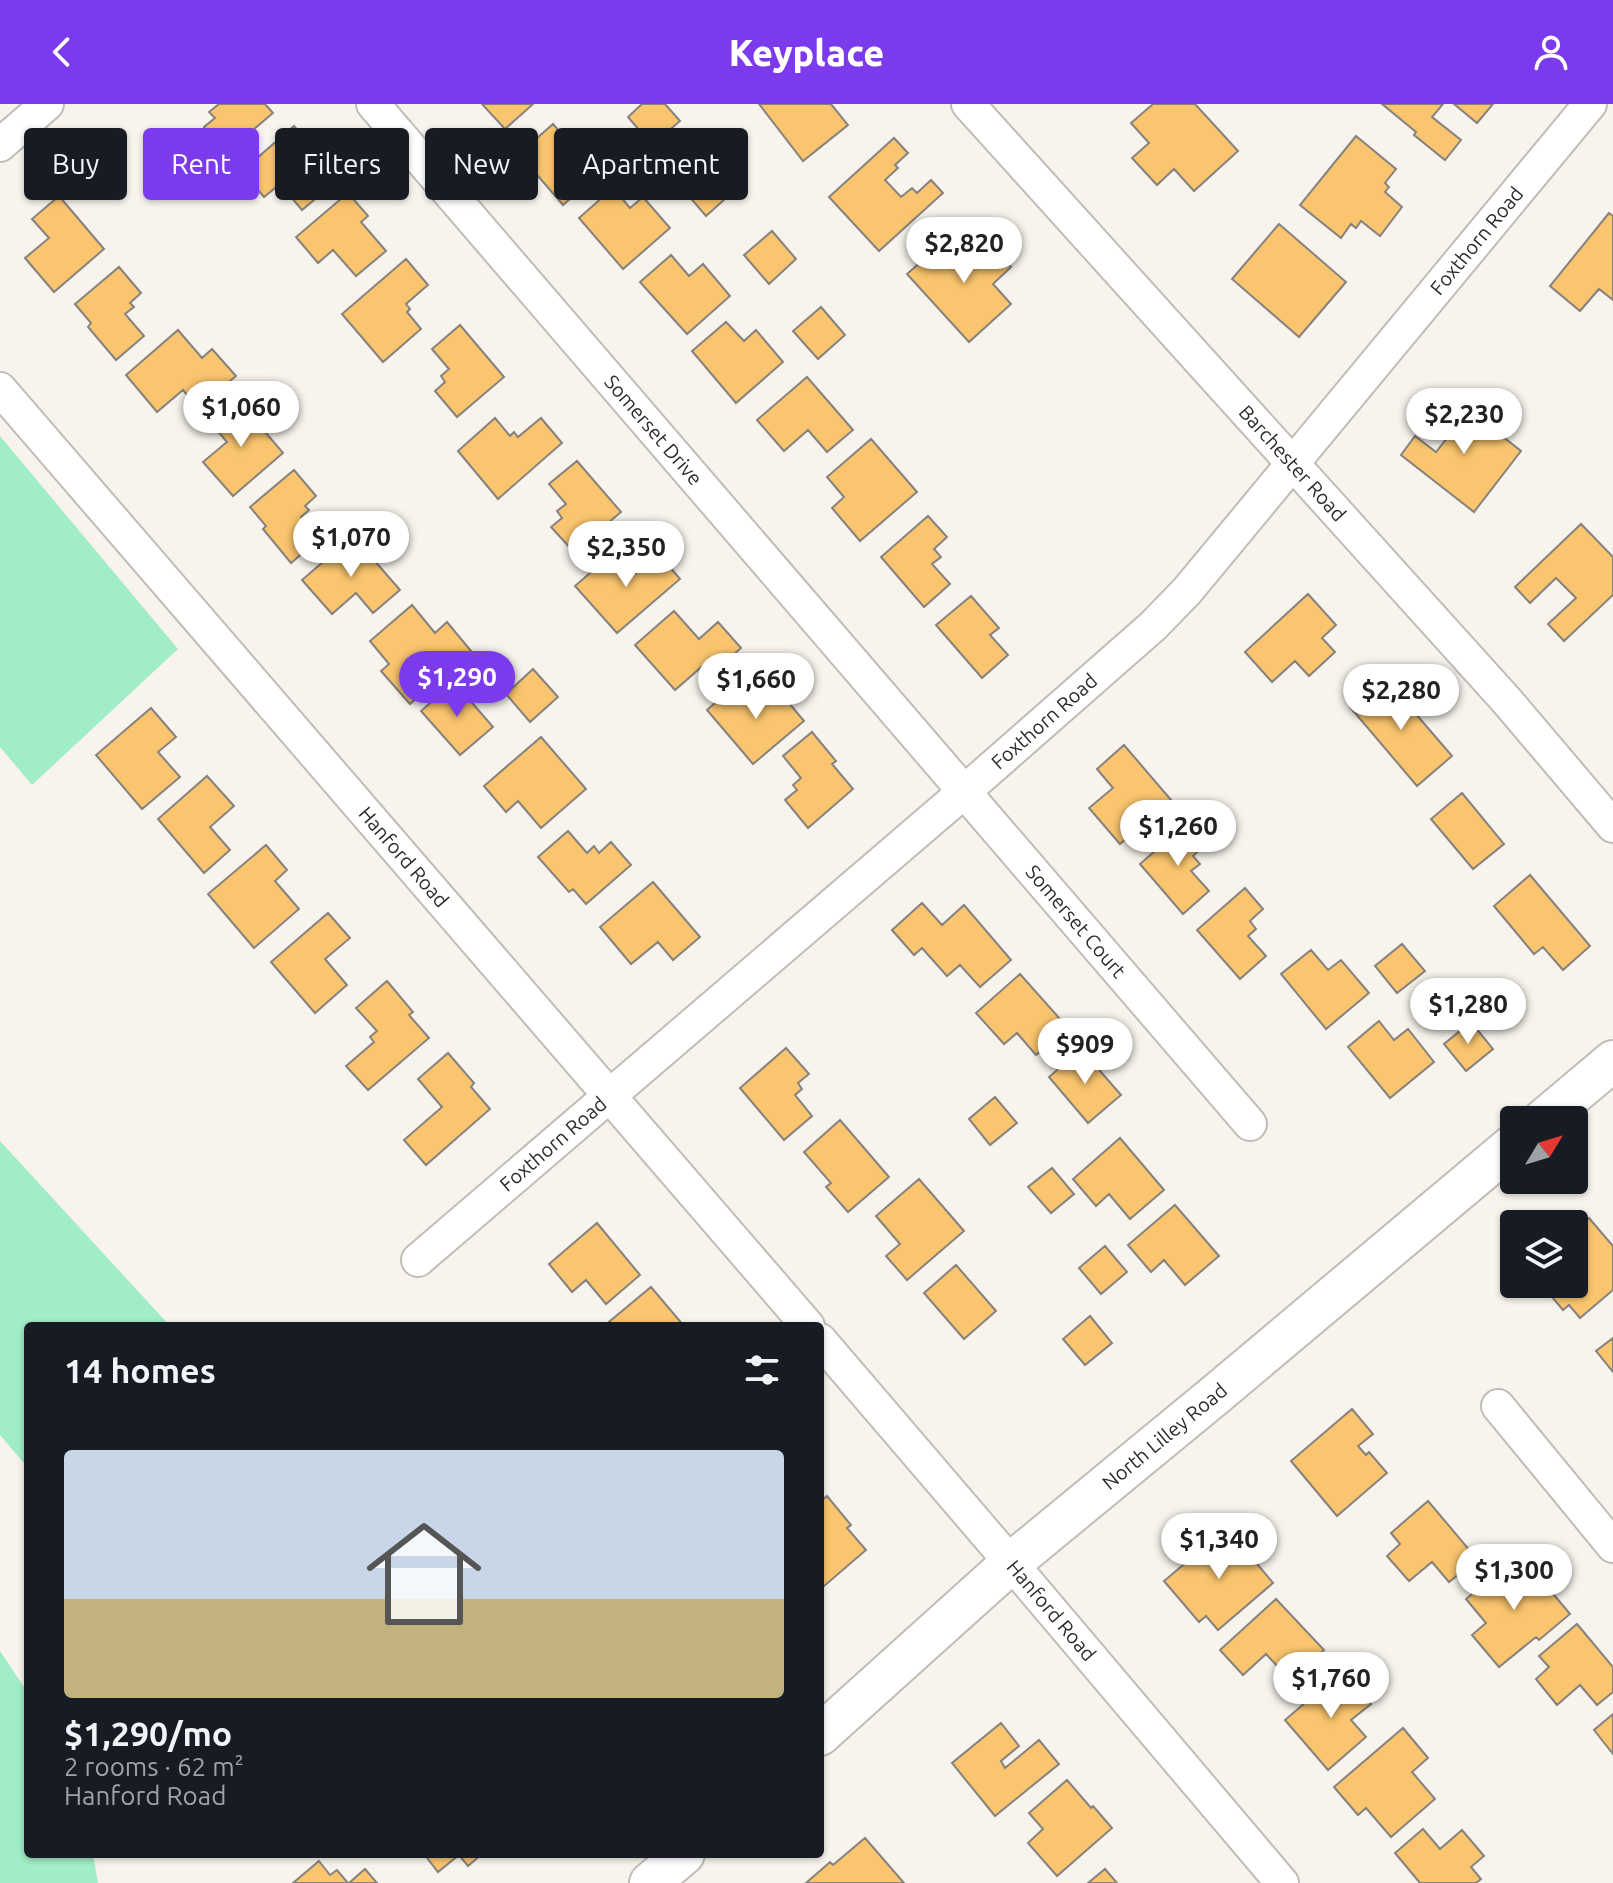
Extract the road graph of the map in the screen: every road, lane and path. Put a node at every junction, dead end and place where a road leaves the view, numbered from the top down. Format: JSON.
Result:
{"nodes":[{"id":1,"x":47,"y":104,"type":"edge"},
{"id":2,"x":373,"y":104,"type":"edge"},
{"id":3,"x":968,"y":104,"type":"edge"},
{"id":4,"x":1590,"y":104,"type":"edge"},
{"id":5,"x":0,"y":145,"type":"edge"},
{"id":6,"x":0,"y":389,"type":"edge"},
{"id":7,"x":1292,"y":463,"type":"junction"},
{"id":8,"x":965,"y":791,"type":"junction"},
{"id":9,"x":1613,"y":826,"type":"edge"},
{"id":10,"x":1613,"y":1061,"type":"edge"},
{"id":11,"x":610,"y":1097,"type":"junction"},
{"id":12,"x":1560,"y":1106,"type":"edge"},
{"id":13,"x":1250,"y":1124,"type":"dead end"},
{"id":14,"x":1500,"y":1156,"type":"edge"},
{"id":15,"x":418,"y":1260,"type":"dead end"},
{"id":16,"x":805,"y":1322,"type":"edge"},
{"id":17,"x":824,"y":1345,"type":"edge"},
{"id":18,"x":1498,"y":1406,"type":"dead end"},
{"id":19,"x":1613,"y":1546,"type":"edge"},
{"id":20,"x":1011,"y":1563,"type":"junction"},
{"id":21,"x":824,"y":1731,"type":"edge"},
{"id":22,"x":679,"y":1858,"type":"edge"},
{"id":23,"x":650,"y":1883,"type":"edge"},
{"id":24,"x":1282,"y":1883,"type":"edge"}],
"edges":[{"from":1,"to":5,"type":"street"},
{"from":2,"to":8,"type":"street","name":"Somerset Drive"},
{"from":3,"to":7,"type":"street","name":"Barchester Road"},
{"from":4,"to":7,"type":"street","name":"Foxthorn Road"},
{"from":6,"to":11,"type":"street","name":"Hanford Road"},
{"from":7,"to":8,"type":"street","name":"Foxthorn Road"},
{"from":7,"to":9,"type":"street","name":"Barchester Road"},
{"from":8,"to":11,"type":"street","name":"Foxthorn Road"},
{"from":8,"to":13,"type":"street","name":"Somerset Court"},
{"from":10,"to":12,"type":"street"},
{"from":11,"to":15,"type":"street","name":"Foxthorn Road"},
{"from":11,"to":16,"type":"street","name":"Hanford Road"},
{"from":14,"to":20,"type":"street","name":"North Lilley Road"},
{"from":17,"to":20,"type":"street","name":"Hanford Road"},
{"from":18,"to":19,"type":"street"},
{"from":20,"to":21,"type":"street","name":"North Lilley Road"},
{"from":20,"to":24,"type":"street","name":"Hanford Road"},
{"from":22,"to":23,"type":"street"}]}
